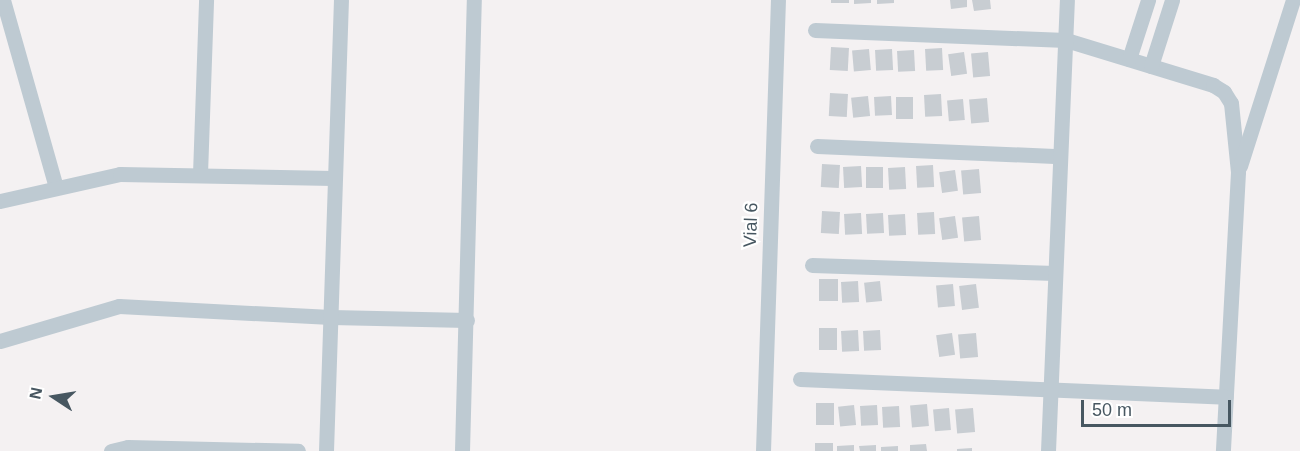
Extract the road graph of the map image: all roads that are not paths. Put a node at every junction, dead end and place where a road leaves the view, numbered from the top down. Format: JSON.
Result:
{"nodes":[{"id":1,"x":3,"y":0,"type":"edge"},
{"id":2,"x":206,"y":0,"type":"edge"},
{"id":3,"x":341,"y":0,"type":"edge"},
{"id":4,"x":474,"y":0,"type":"edge"},
{"id":5,"x":778,"y":0,"type":"edge"},
{"id":6,"x":1067,"y":0,"type":"edge"},
{"id":7,"x":1148,"y":0,"type":"edge"},
{"id":8,"x":1172,"y":0,"type":"edge"},
{"id":9,"x":1293,"y":0,"type":"edge"},
{"id":10,"x":815,"y":30,"type":"dead end"},
{"id":11,"x":1066,"y":40,"type":"junction"},
{"id":12,"x":1129,"y":59,"type":"junction"},
{"id":13,"x":1151,"y":66,"type":"junction"},
{"id":14,"x":817,"y":146,"type":"dead end"},
{"id":15,"x":1060,"y":156,"type":"junction"},
{"id":16,"x":1238,"y":172,"type":"junction"},
{"id":17,"x":200,"y":174,"type":"junction"},
{"id":18,"x":333,"y":178,"type":"junction"},
{"id":19,"x":56,"y":188,"type":"junction"},
{"id":20,"x":0,"y":201,"type":"edge"},
{"id":21,"x":812,"y":265,"type":"dead end"},
{"id":22,"x":1055,"y":273,"type":"junction"},
{"id":23,"x":331,"y":317,"type":"junction"},
{"id":24,"x":467,"y":320,"type":"junction"},
{"id":25,"x":0,"y":341,"type":"edge"},
{"id":26,"x":800,"y":379,"type":"dead end"},
{"id":27,"x":1050,"y":388,"type":"junction"},
{"id":28,"x":1226,"y":398,"type":"junction"},
{"id":29,"x":111,"y":451,"type":"edge"},
{"id":30,"x":298,"y":451,"type":"edge"},
{"id":31,"x":326,"y":451,"type":"edge"},
{"id":32,"x":462,"y":451,"type":"edge"},
{"id":33,"x":763,"y":451,"type":"edge"},
{"id":34,"x":1048,"y":451,"type":"edge"},
{"id":35,"x":1223,"y":451,"type":"edge"}],
"edges":[{"from":1,"to":19,"type":"street"},
{"from":2,"to":17,"type":"street"},
{"from":3,"to":18,"type":"street"},
{"from":4,"to":24,"type":"street"},
{"from":5,"to":33,"type":"street","name":"Vial 6"},
{"from":6,"to":11,"type":"street"},
{"from":7,"to":12,"type":"street"},
{"from":8,"to":13,"type":"street"},
{"from":9,"to":16,"type":"street"},
{"from":10,"to":11,"type":"street"},
{"from":11,"to":12,"type":"street"},
{"from":11,"to":15,"type":"street"},
{"from":12,"to":13,"type":"street"},
{"from":13,"to":16,"type":"street"},
{"from":14,"to":15,"type":"street"},
{"from":15,"to":22,"type":"street"},
{"from":16,"to":28,"type":"street"},
{"from":17,"to":18,"type":"street"},
{"from":17,"to":19,"type":"street"},
{"from":18,"to":23,"type":"street"},
{"from":19,"to":20,"type":"street"},
{"from":21,"to":22,"type":"street"},
{"from":22,"to":27,"type":"street"},
{"from":23,"to":24,"type":"street"},
{"from":23,"to":25,"type":"street"},
{"from":23,"to":31,"type":"street"},
{"from":24,"to":32,"type":"street"},
{"from":26,"to":27,"type":"street"},
{"from":27,"to":28,"type":"street"},
{"from":27,"to":34,"type":"street"},
{"from":28,"to":35,"type":"street"},
{"from":29,"to":30,"type":"street"}]}
